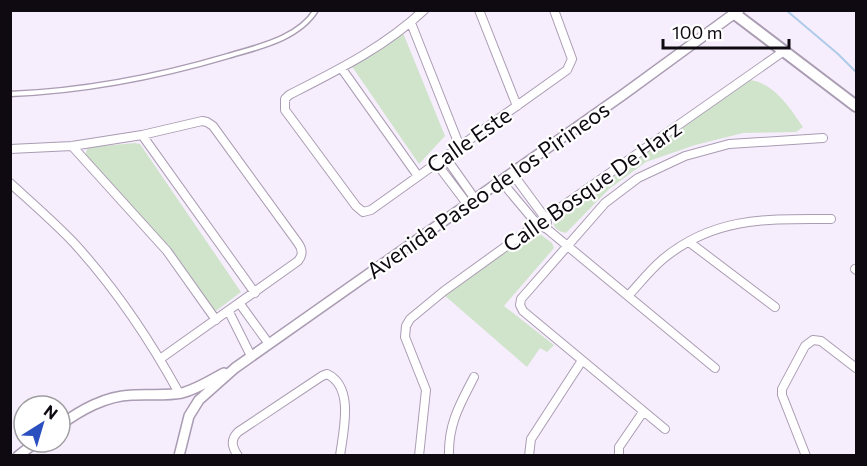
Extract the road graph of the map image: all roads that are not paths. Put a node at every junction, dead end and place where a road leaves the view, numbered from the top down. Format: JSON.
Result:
{"nodes":[{"id":1,"x":316,"y":10,"type":"edge"},
{"id":2,"x":423,"y":10,"type":"edge"},
{"id":3,"x":479,"y":10,"type":"edge"},
{"id":4,"x":554,"y":10,"type":"edge"},
{"id":5,"x":737,"y":12,"type":"edge"},
{"id":6,"x":411,"y":22,"type":"junction"},
{"id":7,"x":784,"y":51,"type":"junction"},
{"id":8,"x":342,"y":69,"type":"junction"},
{"id":9,"x":10,"y":94,"type":"edge"},
{"id":10,"x":517,"y":106,"type":"junction"},
{"id":11,"x":856,"y":106,"type":"edge"},
{"id":12,"x":142,"y":135,"type":"junction"},
{"id":13,"x":823,"y":138,"type":"dead end"},
{"id":14,"x":72,"y":146,"type":"junction"},
{"id":15,"x":460,"y":147,"type":"junction"},
{"id":16,"x":10,"y":149,"type":"edge"},
{"id":17,"x":446,"y":158,"type":"junction"},
{"id":18,"x":437,"y":164,"type":"junction"},
{"id":19,"x":512,"y":173,"type":"junction"},
{"id":20,"x":418,"y":176,"type":"junction"},
{"id":21,"x":501,"y":181,"type":"junction"},
{"id":22,"x":10,"y":183,"type":"edge"},
{"id":23,"x":471,"y":202,"type":"junction"},
{"id":24,"x":546,"y":219,"type":"junction"},
{"id":25,"x":831,"y":219,"type":"dead end"},
{"id":26,"x":537,"y":224,"type":"junction"},
{"id":27,"x":547,"y":229,"type":"junction"},
{"id":28,"x":688,"y":242,"type":"junction"},
{"id":29,"x":567,"y":246,"type":"junction"},
{"id":30,"x":255,"y":293,"type":"junction"},
{"id":31,"x":628,"y":296,"type":"junction"},
{"id":32,"x":240,"y":304,"type":"junction"},
{"id":33,"x":775,"y":307,"type":"dead end"},
{"id":34,"x":229,"y":312,"type":"junction"},
{"id":35,"x":216,"y":320,"type":"junction"},
{"id":36,"x":269,"y":344,"type":"junction"},
{"id":37,"x":251,"y":356,"type":"junction"},
{"id":38,"x":160,"y":359,"type":"junction"},
{"id":39,"x":581,"y":362,"type":"junction"},
{"id":40,"x":234,"y":368,"type":"junction"},
{"id":41,"x":715,"y":368,"type":"dead end"},
{"id":42,"x":856,"y":368,"type":"edge"},
{"id":43,"x":474,"y":377,"type":"dead end"},
{"id":44,"x":179,"y":393,"type":"junction"},
{"id":45,"x":643,"y":412,"type":"junction"},
{"id":46,"x":72,"y":417,"type":"edge"},
{"id":47,"x":665,"y":429,"type":"dead end"},
{"id":48,"x":178,"y":456,"type":"edge"},
{"id":49,"x":238,"y":456,"type":"edge"},
{"id":50,"x":340,"y":456,"type":"edge"},
{"id":51,"x":418,"y":456,"type":"edge"},
{"id":52,"x":449,"y":456,"type":"edge"},
{"id":53,"x":529,"y":456,"type":"edge"},
{"id":54,"x":619,"y":456,"type":"edge"},
{"id":55,"x":806,"y":456,"type":"edge"}],
"edges":[{"from":1,"to":9,"type":"lane"},
{"from":2,"to":6,"type":"street"},
{"from":3,"to":10,"type":"street"},
{"from":4,"to":10,"type":"street","name":"Calle Este"},
{"from":5,"to":7,"type":"main road"},
{"from":5,"to":19,"type":"street","name":"Avenida Paseo de los Pirineos"},
{"from":6,"to":8,"type":"street"},
{"from":6,"to":15,"type":"street"},
{"from":7,"to":11,"type":"main road"},
{"from":7,"to":24,"type":"street","name":"Calle Bosque De Harz"},
{"from":8,"to":20,"type":"street"},
{"from":8,"to":20,"type":"street","name":"Calle Este"},
{"from":10,"to":15,"type":"street","name":"Calle Este"},
{"from":12,"to":14,"type":"street"},
{"from":12,"to":30,"type":"street"},
{"from":12,"to":30,"type":"street"},
{"from":13,"to":29,"type":"street"},
{"from":14,"to":16,"type":"street"},
{"from":14,"to":35,"type":"street"},
{"from":15,"to":17,"type":"street","name":"Calle Este"},
{"from":17,"to":18,"type":"street","name":"Calle Este"},
{"from":17,"to":23,"type":"street"},
{"from":18,"to":20,"type":"street","name":"Calle Este"},
{"from":18,"to":23,"type":"street"},
{"from":19,"to":21,"type":"street","name":"Avenida Paseo de los Pirineos"},
{"from":19,"to":24,"type":"street"},
{"from":21,"to":23,"type":"street","name":"Avenida Paseo de los Pirineos"},
{"from":21,"to":26,"type":"street"},
{"from":22,"to":38,"type":"street"},
{"from":23,"to":36,"type":"street","name":"Avenida Paseo de los Pirineos"},
{"from":24,"to":26,"type":"street","name":"Calle Bosque De Harz"},
{"from":24,"to":27,"type":"street"},
{"from":25,"to":28,"type":"street"},
{"from":26,"to":27,"type":"street"},
{"from":26,"to":51,"type":"street","name":"Calle Bosque De Harz"},
{"from":27,"to":29,"type":"street"},
{"from":28,"to":31,"type":"street"},
{"from":28,"to":33,"type":"street"},
{"from":29,"to":31,"type":"street"},
{"from":29,"to":39,"type":"street"},
{"from":30,"to":32,"type":"street"},
{"from":31,"to":41,"type":"street"},
{"from":32,"to":34,"type":"street"},
{"from":32,"to":36,"type":"street"},
{"from":34,"to":35,"type":"street"},
{"from":34,"to":37,"type":"street"},
{"from":35,"to":38,"type":"street"},
{"from":36,"to":37,"type":"street","name":"Avenida Paseo de los Pirineos"},
{"from":37,"to":40,"type":"street","name":"Avenida Paseo de los Pirineos"},
{"from":38,"to":44,"type":"street"},
{"from":39,"to":45,"type":"street"},
{"from":39,"to":53,"type":"street"},
{"from":40,"to":44,"type":"street"},
{"from":40,"to":48,"type":"street"},
{"from":42,"to":55,"type":"street"},
{"from":43,"to":52,"type":"street"},
{"from":44,"to":46,"type":"street"},
{"from":45,"to":47,"type":"street"},
{"from":45,"to":54,"type":"street"},
{"from":49,"to":50,"type":"street"}]}
